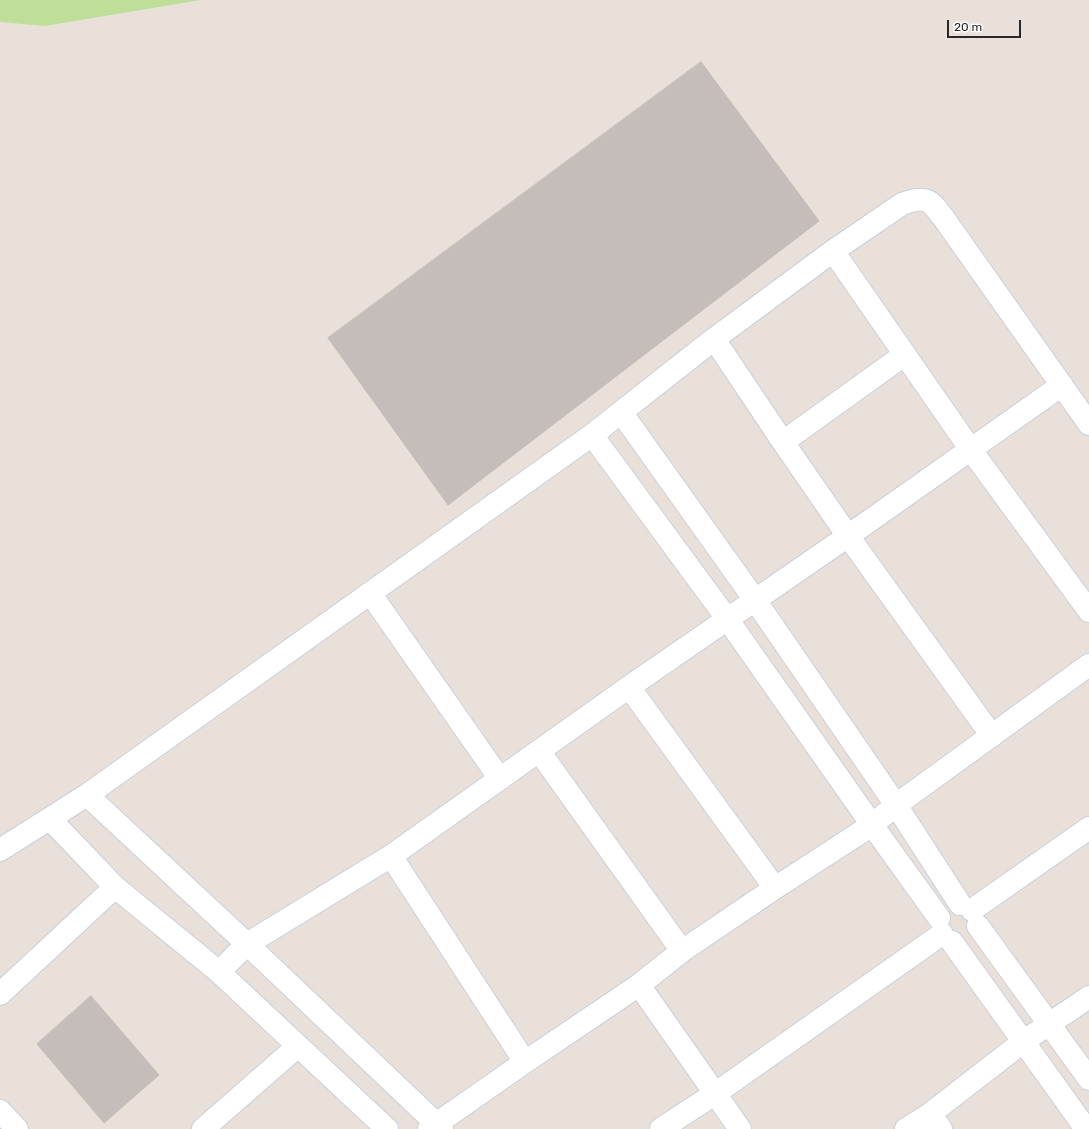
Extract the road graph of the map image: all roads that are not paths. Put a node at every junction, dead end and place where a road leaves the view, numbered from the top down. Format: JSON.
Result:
{"nodes":[{"id":1,"x":833,"y":251,"type":"junction"},
{"id":2,"x":714,"y":339,"type":"junction"},
{"id":3,"x":904,"y":355,"type":"junction"},
{"id":4,"x":1062,"y":385,"type":"junction"},
{"id":5,"x":621,"y":412,"type":"junction"},
{"id":6,"x":1089,"y":424,"type":"edge"},
{"id":7,"x":592,"y":435,"type":"junction"},
{"id":8,"x":783,"y":442,"type":"junction"},
{"id":9,"x":971,"y":450,"type":"junction"},
{"id":10,"x":848,"y":536,"type":"junction"},
{"id":11,"x":370,"y":593,"type":"junction"},
{"id":12,"x":755,"y":600,"type":"junction"},
{"id":13,"x":1089,"y":610,"type":"edge"},
{"id":14,"x":728,"y":620,"type":"junction"},
{"id":15,"x":1089,"y":665,"type":"edge"},
{"id":16,"x":629,"y":687,"type":"junction"},
{"id":17,"x":992,"y":736,"type":"junction"},
{"id":18,"x":539,"y":751,"type":"junction"},
{"id":19,"x":500,"y":779,"type":"junction"},
{"id":20,"x":87,"y":795,"type":"junction"},
{"id":21,"x":896,"y":805,"type":"junction"},
{"id":22,"x":50,"y":819,"type":"junction"},
{"id":23,"x":872,"y":825,"type":"junction"},
{"id":24,"x":1089,"y":828,"type":"edge"},
{"id":25,"x":0,"y":850,"type":"edge"},
{"id":26,"x":391,"y":856,"type":"junction"},
{"id":27,"x":115,"y":887,"type":"junction"},
{"id":28,"x":775,"y":888,"type":"junction"},
{"id":29,"x":970,"y":913,"type":"junction"},
{"id":30,"x":944,"y":932,"type":"junction"},
{"id":31,"x":247,"y":944,"type":"junction"},
{"id":32,"x":682,"y":951,"type":"junction"},
{"id":33,"x":219,"y":972,"type":"junction"},
{"id":34,"x":639,"y":985,"type":"junction"},
{"id":35,"x":0,"y":994,"type":"edge"},
{"id":36,"x":1089,"y":997,"type":"edge"},
{"id":37,"x":1049,"y":1023,"type":"junction"},
{"id":38,"x":1024,"y":1041,"type":"junction"},
{"id":39,"x":298,"y":1046,"type":"junction"},
{"id":40,"x":524,"y":1062,"type":"junction"},
{"id":41,"x":1089,"y":1079,"type":"edge"},
{"id":42,"x":716,"y":1094,"type":"junction"},
{"id":43,"x":0,"y":1111,"type":"edge"},
{"id":44,"x":936,"y":1121,"type":"edge"},
{"id":45,"x":436,"y":1127,"type":"edge"},
{"id":46,"x":17,"y":1129,"type":"edge"},
{"id":47,"x":204,"y":1129,"type":"edge"},
{"id":48,"x":387,"y":1129,"type":"edge"},
{"id":49,"x":661,"y":1129,"type":"edge"},
{"id":50,"x":740,"y":1129,"type":"edge"},
{"id":51,"x":906,"y":1129,"type":"edge"},
{"id":52,"x":1086,"y":1129,"type":"edge"}],
"edges":[{"from":1,"to":2,"type":"street"},
{"from":1,"to":3,"type":"street"},
{"from":1,"to":4,"type":"street"},
{"from":2,"to":5,"type":"street"},
{"from":2,"to":8,"type":"street"},
{"from":3,"to":8,"type":"street"},
{"from":3,"to":9,"type":"street"},
{"from":4,"to":6,"type":"street"},
{"from":4,"to":9,"type":"street"},
{"from":5,"to":7,"type":"street"},
{"from":5,"to":12,"type":"street"},
{"from":7,"to":11,"type":"street"},
{"from":7,"to":14,"type":"street"},
{"from":8,"to":10,"type":"street"},
{"from":9,"to":10,"type":"street"},
{"from":9,"to":13,"type":"street"},
{"from":10,"to":12,"type":"street"},
{"from":10,"to":17,"type":"street"},
{"from":11,"to":19,"type":"street"},
{"from":11,"to":20,"type":"street"},
{"from":12,"to":14,"type":"street"},
{"from":12,"to":21,"type":"street"},
{"from":14,"to":16,"type":"street"},
{"from":14,"to":23,"type":"street"},
{"from":15,"to":17,"type":"street"},
{"from":16,"to":18,"type":"street"},
{"from":16,"to":28,"type":"street"},
{"from":17,"to":21,"type":"street"},
{"from":18,"to":19,"type":"street"},
{"from":18,"to":32,"type":"street"},
{"from":19,"to":26,"type":"street"},
{"from":20,"to":22,"type":"street"},
{"from":20,"to":31,"type":"street"},
{"from":21,"to":23,"type":"street"},
{"from":21,"to":29,"type":"street"},
{"from":22,"to":25,"type":"street"},
{"from":22,"to":27,"type":"street"},
{"from":23,"to":28,"type":"street"},
{"from":23,"to":30,"type":"street"},
{"from":24,"to":29,"type":"street"},
{"from":26,"to":31,"type":"street"},
{"from":26,"to":40,"type":"street"},
{"from":27,"to":33,"type":"street"},
{"from":27,"to":35,"type":"street"},
{"from":28,"to":32,"type":"street"},
{"from":29,"to":30,"type":"street"},
{"from":29,"to":30,"type":"street"},
{"from":29,"to":37,"type":"street"},
{"from":30,"to":38,"type":"street"},
{"from":30,"to":42,"type":"street"},
{"from":31,"to":33,"type":"street"},
{"from":31,"to":45,"type":"street"},
{"from":32,"to":34,"type":"street"},
{"from":33,"to":39,"type":"street"},
{"from":34,"to":40,"type":"street"},
{"from":34,"to":42,"type":"street"},
{"from":36,"to":37,"type":"street"},
{"from":37,"to":38,"type":"street"},
{"from":37,"to":41,"type":"street"},
{"from":38,"to":44,"type":"street"},
{"from":38,"to":52,"type":"street"},
{"from":39,"to":47,"type":"street"},
{"from":39,"to":48,"type":"street"},
{"from":40,"to":45,"type":"street"},
{"from":42,"to":49,"type":"street"},
{"from":42,"to":50,"type":"street"},
{"from":43,"to":46,"type":"street"},
{"from":44,"to":51,"type":"street"}]}
